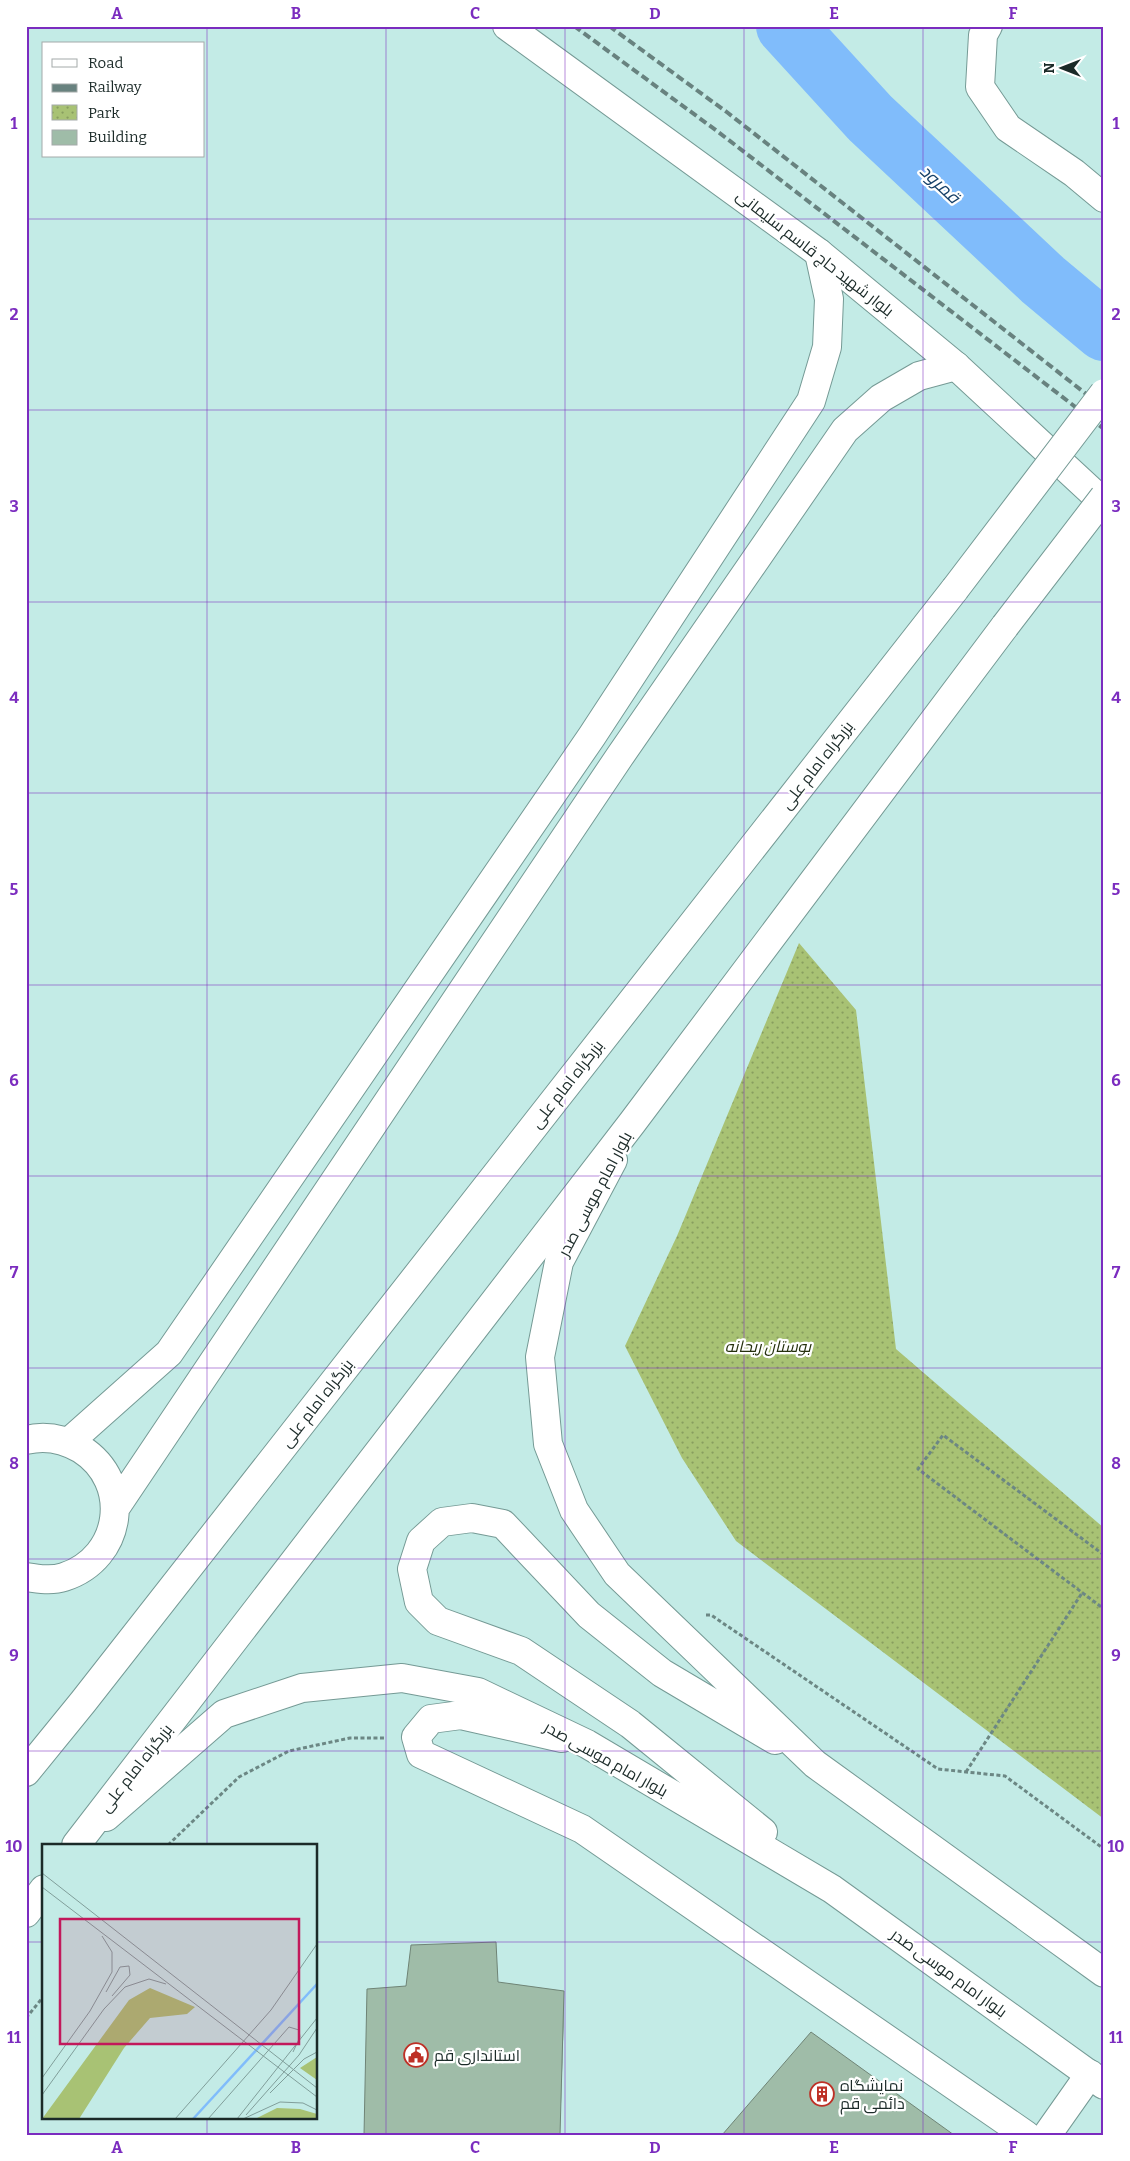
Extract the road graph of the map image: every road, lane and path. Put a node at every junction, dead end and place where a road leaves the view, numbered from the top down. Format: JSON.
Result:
{"nodes":[{"id":1,"x":507,"y":26,"type":"edge"},
{"id":2,"x":988,"y":26,"type":"edge"},
{"id":3,"x":1104,"y":198,"type":"edge"},
{"id":4,"x":819,"y":253,"type":"junction"},
{"id":5,"x":956,"y":366,"type":"junction"},
{"id":6,"x":1104,"y":393,"type":"edge"},
{"id":7,"x":1104,"y":497,"type":"edge"},
{"id":8,"x":1104,"y":503,"type":"edge"},
{"id":9,"x":632,"y":1123,"type":"junction"},
{"id":10,"x":26,"y":1440,"type":"edge"},
{"id":11,"x":69,"y":1442,"type":"junction"},
{"id":12,"x":116,"y":1507,"type":"junction"},
{"id":13,"x":1104,"y":1555,"type":"edge"},
{"id":14,"x":26,"y":1577,"type":"edge"},
{"id":15,"x":1082,"y":1593,"type":"junction"},
{"id":16,"x":1104,"y":1609,"type":"edge"},
{"id":17,"x":660,"y":1616,"type":"junction"},
{"id":18,"x":586,"y":1744,"type":"junction"},
{"id":19,"x":419,"y":1746,"type":"junction"},
{"id":20,"x":814,"y":1764,"type":"junction"},
{"id":21,"x":26,"y":1772,"type":"edge"},
{"id":22,"x":966,"y":1772,"type":"junction"},
{"id":23,"x":78,"y":1842,"type":"edge"},
{"id":24,"x":169,"y":1844,"type":"edge"},
{"id":25,"x":1104,"y":1849,"type":"edge"},
{"id":26,"x":832,"y":1889,"type":"junction"},
{"id":27,"x":42,"y":1892,"type":"edge"},
{"id":28,"x":26,"y":1913,"type":"edge"},
{"id":29,"x":1104,"y":1973,"type":"edge"},
{"id":30,"x":42,"y":1998,"type":"edge"},
{"id":31,"x":26,"y":2018,"type":"edge"},
{"id":32,"x":1097,"y":2080,"type":"edge"},
{"id":33,"x":1026,"y":2135,"type":"edge"},
{"id":34,"x":1047,"y":2135,"type":"edge"}],
"edges":[{"from":1,"to":4,"type":"main road","name":"بلوار شهید حاج قاسم سلیمانی"},
{"from":2,"to":3,"type":"main road"},
{"from":4,"to":5,"type":"main road","name":"بلوار شهید حاج قاسم سلیمانی"},
{"from":4,"to":11,"type":"main road"},
{"from":5,"to":8,"type":"main road","name":"بلوار شهید حاج قاسم سلیمانی"},
{"from":5,"to":12,"type":"main road"},
{"from":6,"to":21,"type":"main road","name":"بزرگراه امام علی","bridge":true},
{"from":7,"to":9,"type":"main road","name":"بزرگراه امام علی","bridge":true},
{"from":9,"to":17,"type":"main road","name":"بلوار امام موسی صدر"},
{"from":9,"to":23,"type":"main road","name":"بزرگراه امام علی"},
{"from":10,"to":11,"type":"main road"},
{"from":11,"to":12,"type":"main road"},
{"from":12,"to":14,"type":"main road"},
{"from":13,"to":15,"type":"path"},
{"from":15,"to":16,"type":"path"},
{"from":15,"to":22,"type":"path"},
{"from":17,"to":20,"type":"main road","name":"بلوار امام موسی صدر"},
{"from":17,"to":22,"type":"path"},
{"from":18,"to":19,"type":"main road"},
{"from":18,"to":23,"type":"main road","name":"بلوار امام موسی صدر"},
{"from":18,"to":26,"type":"main road","name":"بلوار امام موسی صدر"},
{"from":19,"to":24,"type":"path"},
{"from":19,"to":33,"type":"main road"},
{"from":20,"to":26,"type":"main road"},
{"from":20,"to":29,"type":"main road","name":"بلوار امام موسی صدر"},
{"from":22,"to":25,"type":"path"},
{"from":26,"to":32,"type":"main road","name":"بلوار امام موسی صدر"},
{"from":27,"to":28,"type":"main road"},
{"from":30,"to":31,"type":"path"},
{"from":32,"to":34,"type":"main road"}]}
